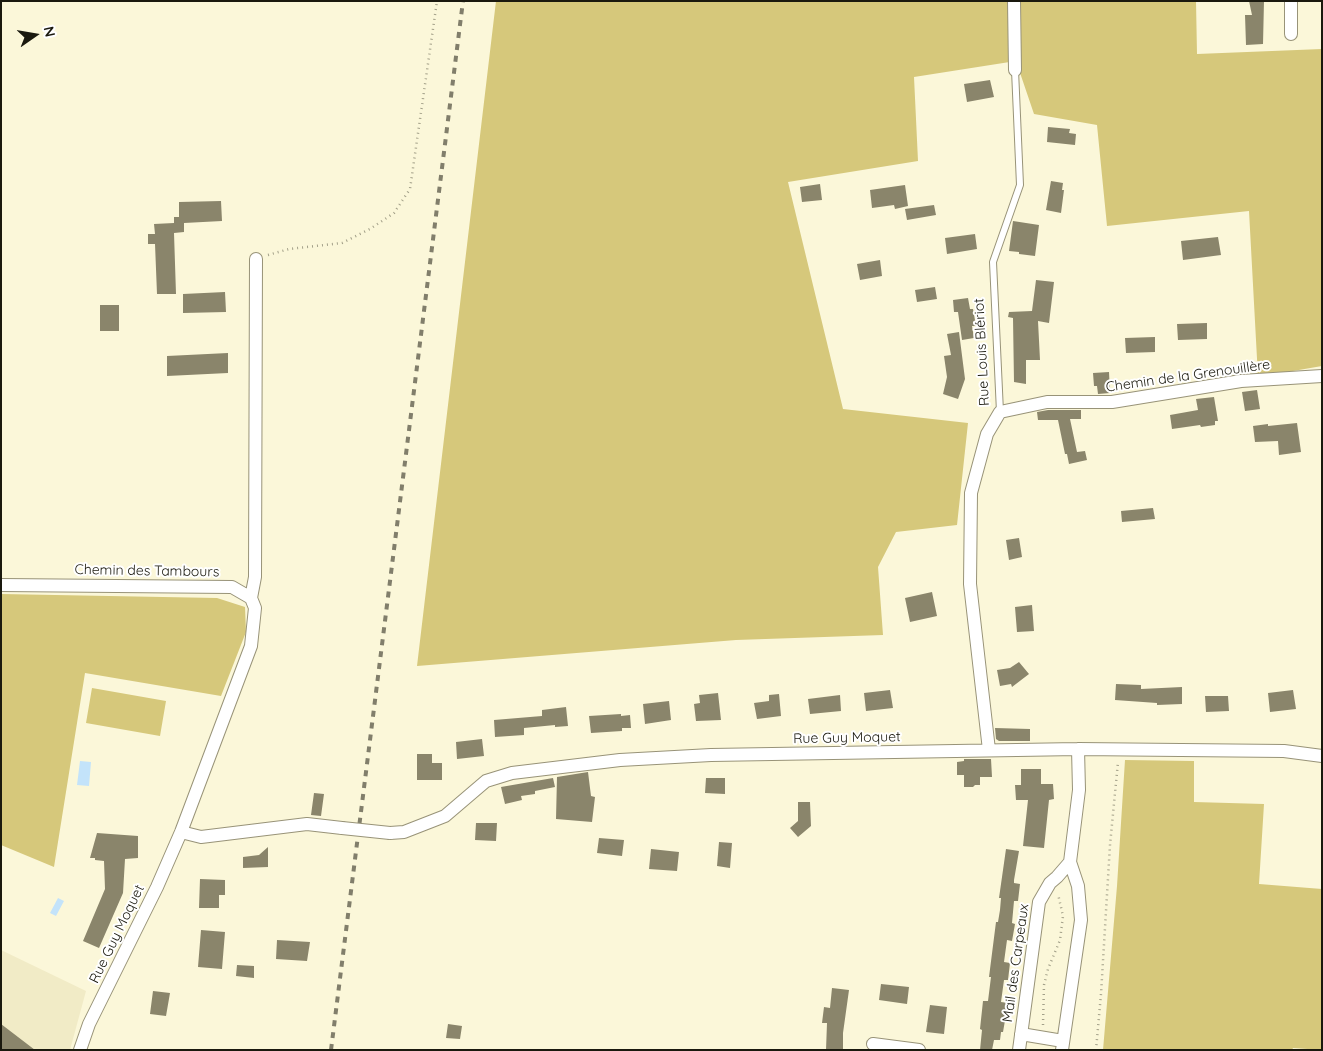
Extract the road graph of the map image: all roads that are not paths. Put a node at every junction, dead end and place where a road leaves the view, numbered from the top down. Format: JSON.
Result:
{"nodes":[{"id":1,"x":1014,"y":1,"type":"edge"},
{"id":2,"x":1291,"y":1,"type":"edge"},
{"id":3,"x":1291,"y":34,"type":"dead end"},
{"id":4,"x":1015,"y":70,"type":"joint"},
{"id":5,"x":256,"y":259,"type":"road end"},
{"id":6,"x":1322,"y":376,"type":"edge"},
{"id":7,"x":1000,"y":412,"type":"junction"},
{"id":8,"x":1,"y":585,"type":"edge"},
{"id":9,"x":251,"y":598,"type":"junction"},
{"id":10,"x":989,"y":750,"type":"junction"},
{"id":11,"x":1078,"y":750,"type":"junction"},
{"id":12,"x":1322,"y":756,"type":"edge"},
{"id":13,"x":181,"y":832,"type":"junction"},
{"id":14,"x":1070,"y":862,"type":"junction"},
{"id":15,"x":1021,"y":1034,"type":"junction"},
{"id":16,"x":873,"y":1044,"type":"dead end"},
{"id":17,"x":1063,"y":1046,"type":"edge"},
{"id":18,"x":80,"y":1050,"type":"edge"},
{"id":19,"x":919,"y":1050,"type":"edge"},
{"id":20,"x":1019,"y":1050,"type":"edge"}],
"edges":[{"from":1,"to":4,"type":"street"},
{"from":2,"to":3,"type":"street"},
{"from":4,"to":7,"type":"lane","name":"Rue Louis Blériot"},
{"from":5,"to":9,"type":"street"},
{"from":6,"to":7,"type":"street","name":"Chemin de la Grenouillère"},
{"from":7,"to":10,"type":"street","name":"Rue Louis Blériot"},
{"from":8,"to":9,"type":"street","name":"Chemin des Tambours"},
{"from":9,"to":13,"type":"street"},
{"from":10,"to":11,"type":"street","name":"Rue Guy Moquet"},
{"from":10,"to":13,"type":"street","name":"Rue Guy Moquet","bridge":true},
{"from":11,"to":12,"type":"street","name":"Rue Guy Moquet"},
{"from":11,"to":14,"type":"street"},
{"from":13,"to":18,"type":"street","name":"Rue Guy Moquet"},
{"from":14,"to":15,"type":"street","name":"Mail des Carpeaux"},
{"from":14,"to":17,"type":"street"},
{"from":15,"to":17,"type":"street"},
{"from":15,"to":20,"type":"street","name":"Mail des Carpeaux"},
{"from":16,"to":19,"type":"street"}]}
